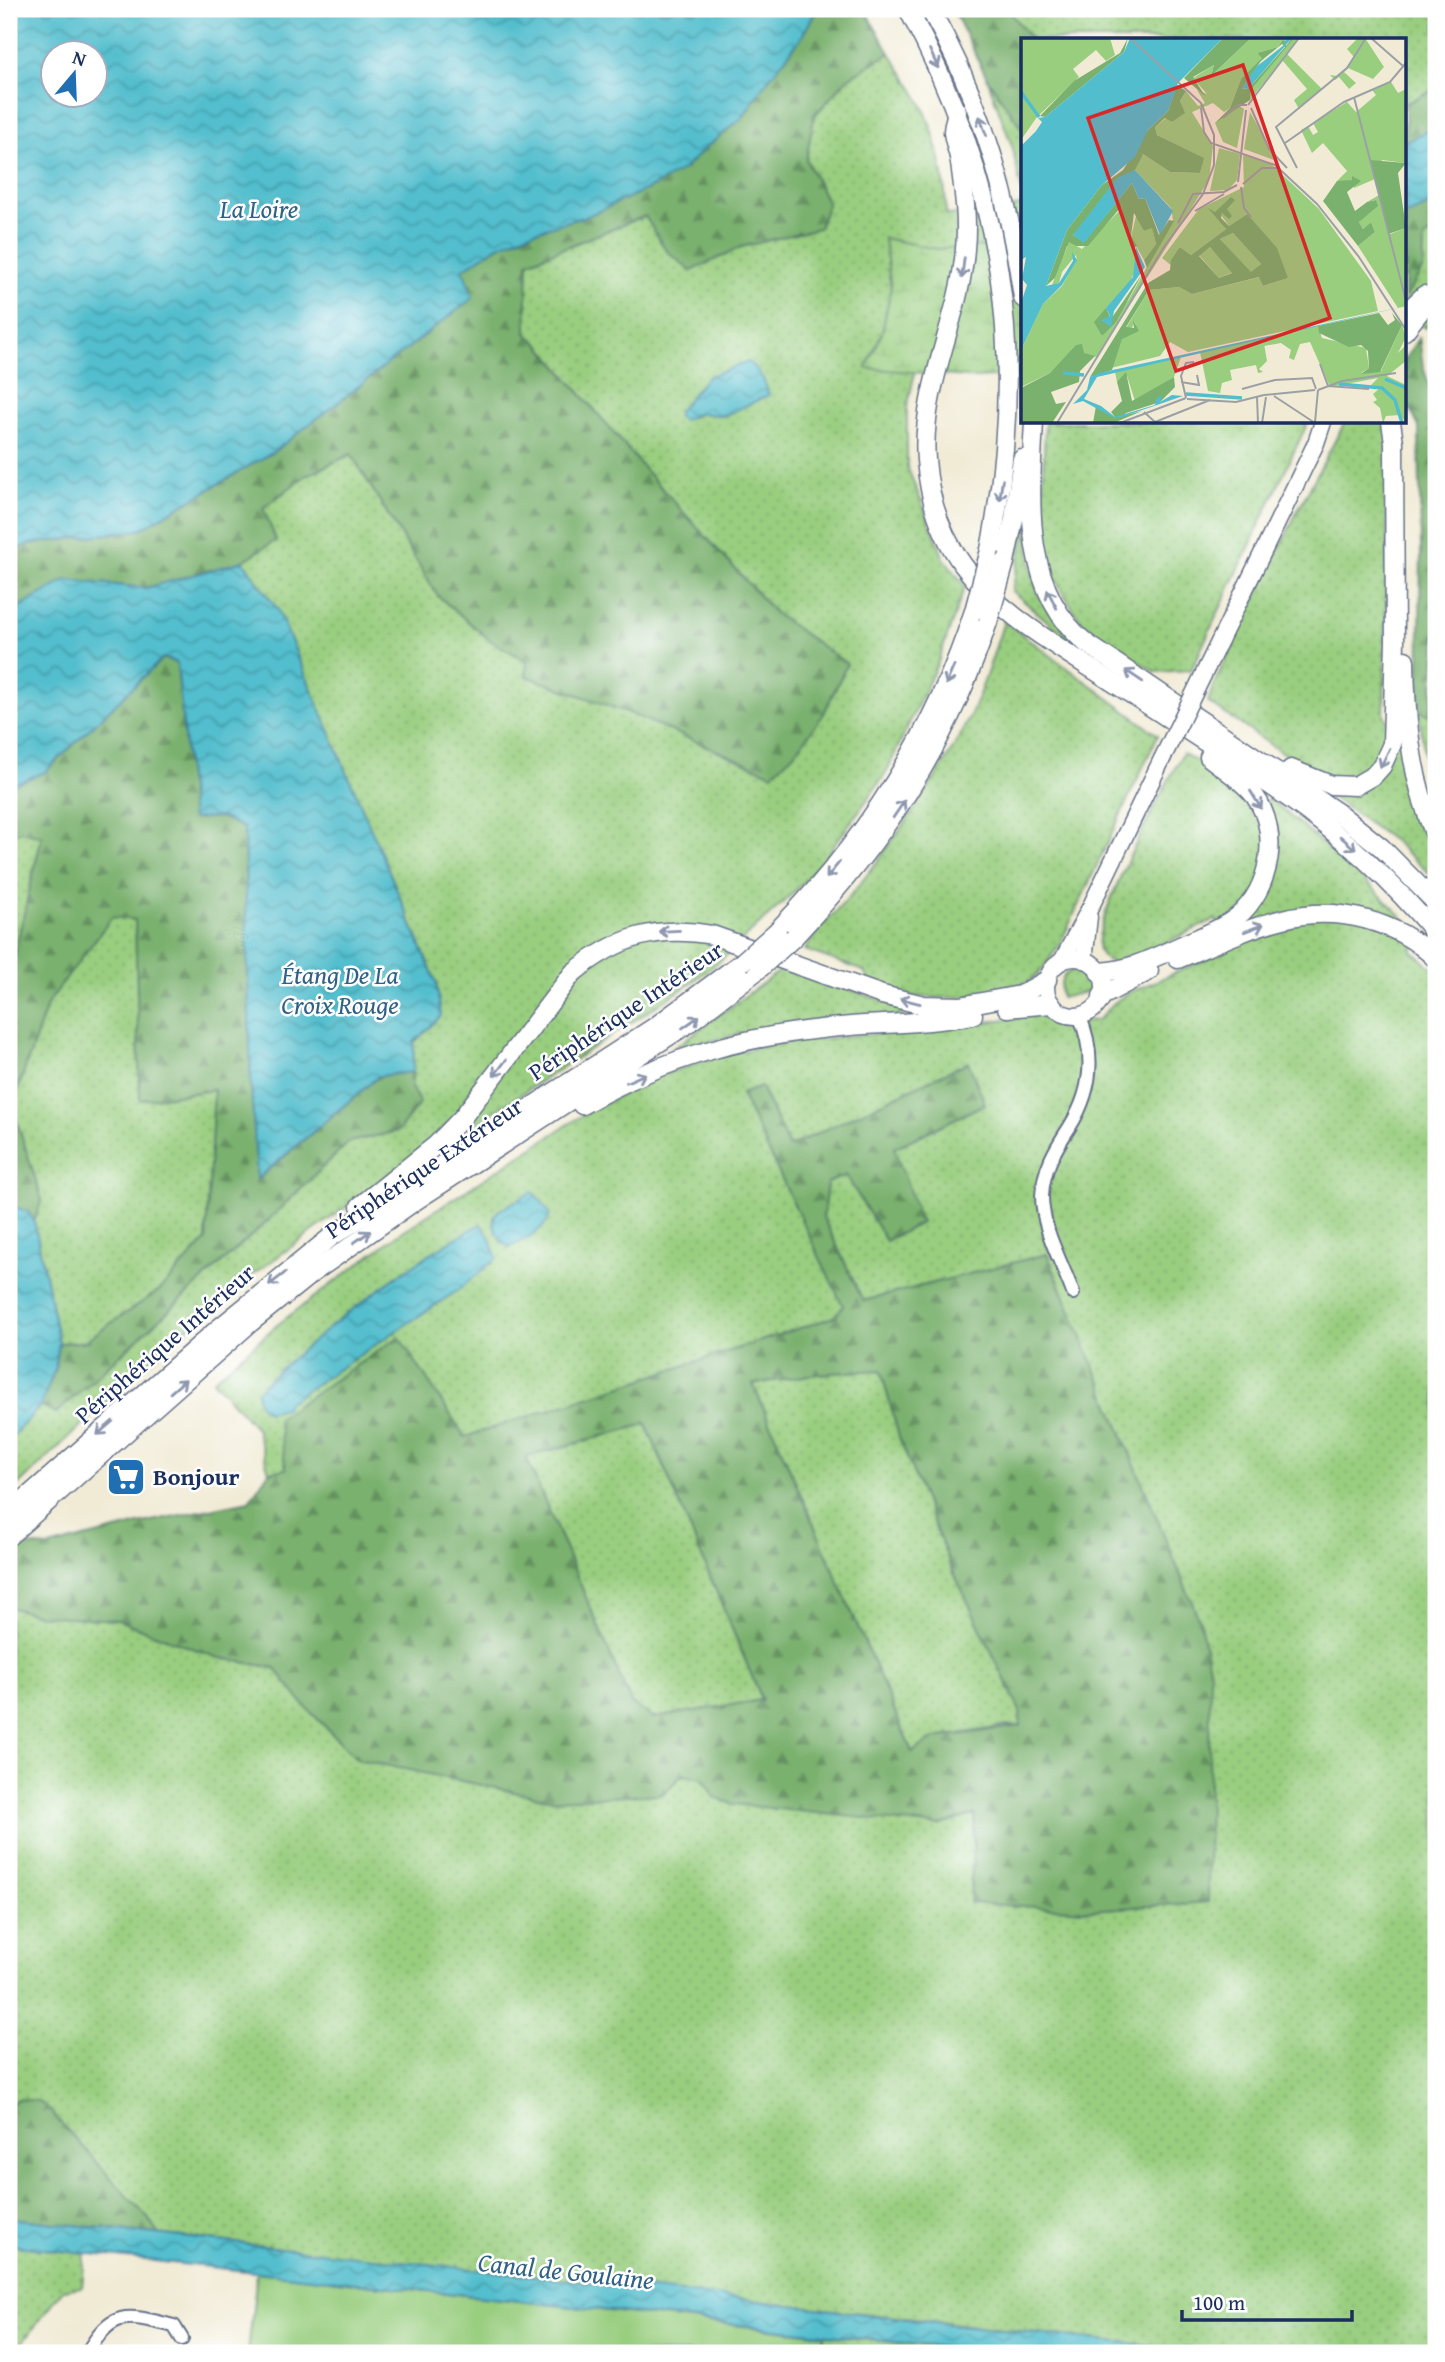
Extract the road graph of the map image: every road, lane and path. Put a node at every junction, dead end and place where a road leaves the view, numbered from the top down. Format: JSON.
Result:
{"nodes":[{"id":1,"x":908,"y":9,"type":"edge"},
{"id":2,"x":930,"y":9,"type":"edge"},
{"id":3,"x":957,"y":111,"type":"junction"},
{"id":4,"x":1436,"y":283,"type":"edge"},
{"id":5,"x":1021,"y":287,"type":"edge"},
{"id":6,"x":1436,"y":293,"type":"edge"},
{"id":7,"x":1406,"y":311,"type":"edge"},
{"id":8,"x":1406,"y":331,"type":"edge"},
{"id":9,"x":1021,"y":419,"type":"edge"},
{"id":10,"x":1322,"y":424,"type":"edge"},
{"id":11,"x":1332,"y":424,"type":"edge"},
{"id":12,"x":1391,"y":424,"type":"edge"},
{"id":13,"x":1404,"y":424,"type":"edge"},
{"id":14,"x":1025,"y":427,"type":"edge"},
{"id":15,"x":1316,"y":443,"type":"junction"},
{"id":16,"x":981,"y":617,"type":"junction"},
{"id":17,"x":1172,"y":701,"type":"junction"},
{"id":18,"x":1150,"y":707,"type":"junction"},
{"id":19,"x":1436,"y":838,"type":"edge"},
{"id":20,"x":1436,"y":903,"type":"edge"},
{"id":21,"x":1091,"y":906,"type":"junction"},
{"id":22,"x":786,"y":934,"type":"junction"},
{"id":23,"x":1436,"y":934,"type":"edge"},
{"id":24,"x":1436,"y":959,"type":"edge"},
{"id":25,"x":1084,"y":960,"type":"junction"},
{"id":26,"x":1062,"y":961,"type":"junction"},
{"id":27,"x":1099,"y":972,"type":"junction"},
{"id":28,"x":1047,"y":980,"type":"junction"},
{"id":29,"x":1102,"y":996,"type":"junction"},
{"id":30,"x":1051,"y":1003,"type":"junction"},
{"id":31,"x":1079,"y":1016,"type":"junction"},
{"id":32,"x":510,"y":1138,"type":"junction"},
{"id":33,"x":331,"y":1237,"type":"junction"},
{"id":34,"x":1073,"y":1293,"type":"dead end"},
{"id":35,"x":9,"y":1513,"type":"edge"},
{"id":36,"x":9,"y":1536,"type":"edge"},
{"id":37,"x":182,"y":2339,"type":"dead end"},
{"id":38,"x":87,"y":2353,"type":"edge"}],
"edges":[{"from":1,"to":3,"type":"highway","one_way":true},
{"from":5,"to":2,"type":"highway","one_way":true},
{"from":3,"to":9,"type":"highway"},
{"from":3,"to":18,"type":"highway","one_way":true},
{"from":4,"to":7,"type":"main road"},
{"from":6,"to":8,"type":"main road"},
{"from":10,"to":15,"type":"main road"},
{"from":11,"to":15,"type":"main road"},
{"from":12,"to":17,"type":"highway","one_way":true},
{"from":13,"to":19,"type":"highway"},
{"from":14,"to":16,"type":"highway","one_way":true,"bridge":true},
{"from":14,"to":16,"type":"highway","name":"Périphérique Extérieur","bridge":true},
{"from":17,"to":14,"type":"highway","one_way":true},
{"from":15,"to":21,"type":"main road","bridge":true},
{"from":16,"to":22,"type":"highway","name":"Périphérique Extérieur"},
{"from":17,"to":20,"type":"highway"},
{"from":18,"to":23,"type":"highway","one_way":true},
{"from":18,"to":27,"type":"highway","one_way":true},
{"from":21,"to":25,"type":"main road"},
{"from":21,"to":26,"type":"main road"},
{"from":32,"to":22,"type":"highway","name":"Périphérique Extérieur","one_way":true,"bridge":true},
{"from":22,"to":33,"type":"highway","name":"Périphérique Intérieur","bridge":true},
{"from":29,"to":24,"type":"highway","one_way":true},
{"from":25,"to":26,"type":"main road"},
{"from":25,"to":27,"type":"main road"},
{"from":26,"to":28,"type":"main road"},
{"from":27,"to":29,"type":"main road"},
{"from":28,"to":30,"type":"main road"},
{"from":28,"to":33,"type":"highway","one_way":true},
{"from":29,"to":31,"type":"main road"},
{"from":30,"to":31,"type":"main road"},
{"from":32,"to":30,"type":"highway","one_way":true},
{"from":31,"to":34,"type":"street"},
{"from":36,"to":32,"type":"highway","name":"Périphérique Extérieur","one_way":true},
{"from":33,"to":35,"type":"highway","name":"Périphérique Intérieur","one_way":true},
{"from":37,"to":38,"type":"street"}]}
